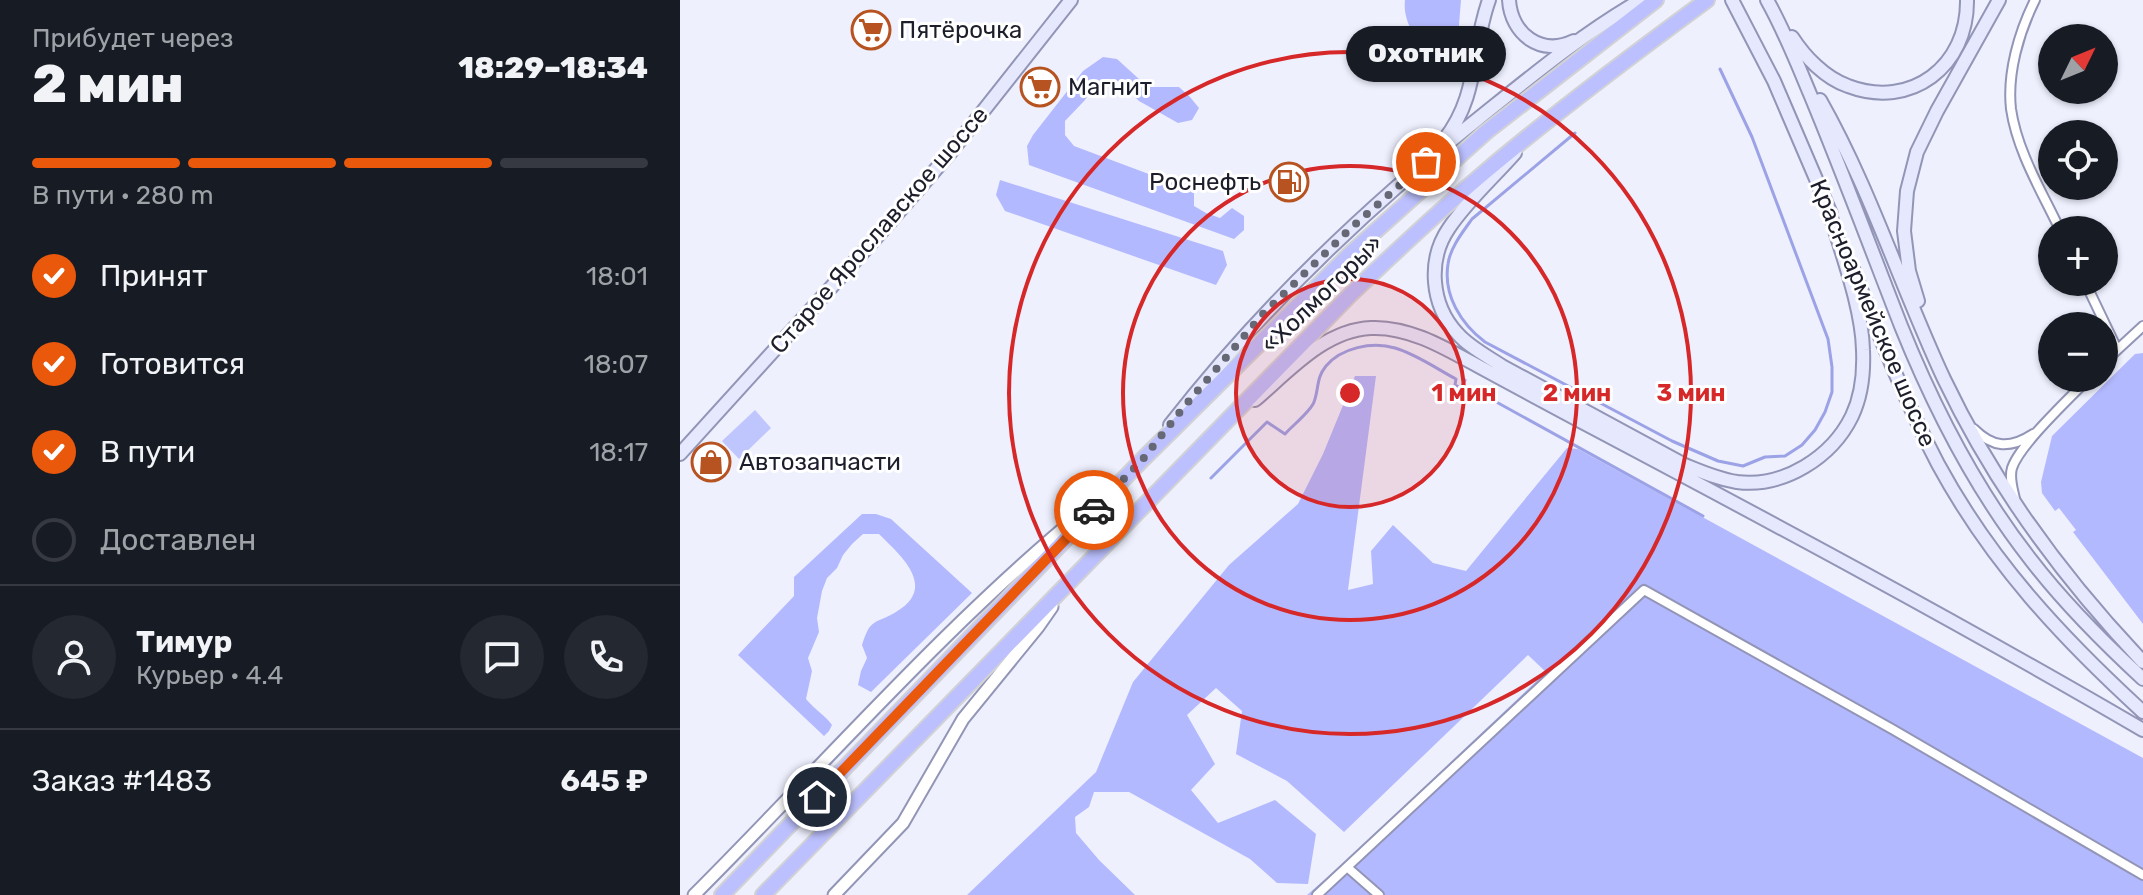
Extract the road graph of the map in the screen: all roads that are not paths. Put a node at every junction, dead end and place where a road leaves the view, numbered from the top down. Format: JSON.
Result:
{"nodes":[{"id":1,"x":1071,"y":0,"type":"edge"},
{"id":2,"x":1489,"y":0,"type":"edge"},
{"id":3,"x":1509,"y":0,"type":"edge"},
{"id":4,"x":1641,"y":0,"type":"edge"},
{"id":5,"x":1656,"y":0,"type":"edge"},
{"id":6,"x":1707,"y":0,"type":"edge"},
{"id":7,"x":1732,"y":0,"type":"edge"},
{"id":8,"x":1967,"y":0,"type":"edge"},
{"id":9,"x":1999,"y":0,"type":"edge"},
{"id":10,"x":2035,"y":0,"type":"edge"},
{"id":11,"x":1770,"y":6,"type":"edge"},
{"id":12,"x":1591,"y":33,"type":"junction"},
{"id":13,"x":1792,"y":52,"type":"junction"},
{"id":14,"x":1545,"y":122,"type":"junction"},
{"id":15,"x":1426,"y":162,"type":"junction"},
{"id":16,"x":1828,"y":207,"type":"junction"},
{"id":17,"x":2053,"y":216,"type":"edge"},
{"id":18,"x":2143,"y":326,"type":"edge"},
{"id":19,"x":1931,"y":346,"type":"junction"},
{"id":20,"x":2118,"y":348,"type":"edge"},
{"id":21,"x":2076,"y":392,"type":"edge"},
{"id":22,"x":1961,"y":412,"type":"junction"},
{"id":23,"x":2043,"y":426,"type":"junction"},
{"id":24,"x":1201,"y":446,"type":"junction"},
{"id":25,"x":680,"y":454,"type":"edge"},
{"id":26,"x":1143,"y":459,"type":"junction"},
{"id":27,"x":1127,"y":477,"type":"junction"},
{"id":28,"x":2019,"y":511,"type":"junction"},
{"id":29,"x":1071,"y":578,"type":"junction"},
{"id":30,"x":2143,"y":662,"type":"edge"},
{"id":31,"x":2143,"y":679,"type":"edge"},
{"id":32,"x":2143,"y":712,"type":"edge"},
{"id":33,"x":2143,"y":730,"type":"edge"},
{"id":34,"x":1347,"y":867,"type":"junction"},
{"id":35,"x":2143,"y":875,"type":"edge"},
{"id":36,"x":853,"y":877,"type":"junction"},
{"id":37,"x":694,"y":895,"type":"edge"},
{"id":38,"x":722,"y":895,"type":"edge"},
{"id":39,"x":763,"y":895,"type":"edge"},
{"id":40,"x":834,"y":895,"type":"edge"},
{"id":41,"x":845,"y":895,"type":"edge"},
{"id":42,"x":1317,"y":895,"type":"edge"},
{"id":43,"x":1379,"y":895,"type":"edge"}],
"edges":[{"from":1,"to":25,"type":"main road","name":"Старое Ярославское шоссе"},
{"from":2,"to":15,"type":"main road"},
{"from":3,"to":12,"type":"main road"},
{"from":4,"to":12,"type":"main road"},
{"from":5,"to":26,"type":"highway","name":"«Холмогоры»"},
{"from":6,"to":14,"type":"highway","name":"«Холмогоры»"},
{"from":7,"to":16,"type":"main road","name":"Красноармейское шоссе"},
{"from":8,"to":11,"type":"main road"},
{"from":9,"to":19,"type":"main road"},
{"from":10,"to":17,"type":"street"},
{"from":11,"to":13,"type":"main road","name":"Красноармейское шоссе"},
{"from":12,"to":15,"type":"main road"},
{"from":13,"to":19,"type":"main road"},
{"from":13,"to":31,"type":"main road","name":"Красноармейское шоссе"},
{"from":14,"to":16,"type":"main road"},
{"from":14,"to":24,"type":"highway","name":"«Холмогоры»"},
{"from":15,"to":26,"type":"main road"},
{"from":16,"to":32,"type":"main road","name":"Красноармейское шоссе"},
{"from":18,"to":20,"type":"street"},
{"from":19,"to":22,"type":"main road"},
{"from":21,"to":23,"type":"street"},
{"from":22,"to":23,"type":"street"},
{"from":22,"to":28,"type":"main road"},
{"from":23,"to":28,"type":"street"},
{"from":24,"to":29,"type":"highway","name":"«Холмогоры»"},
{"from":24,"to":33,"type":"main road"},
{"from":26,"to":27,"type":"highway","name":"«Холмогоры»"},
{"from":27,"to":37,"type":"street"},
{"from":27,"to":38,"type":"highway","name":"«Холмогоры»"},
{"from":28,"to":30,"type":"main road"},
{"from":29,"to":36,"type":"street"},
{"from":29,"to":39,"type":"highway","name":"«Холмогоры»"},
{"from":34,"to":35,"type":"street"},
{"from":34,"to":42,"type":"street"},
{"from":34,"to":43,"type":"street"},
{"from":36,"to":40,"type":"street"},
{"from":36,"to":41,"type":"street"}]}
